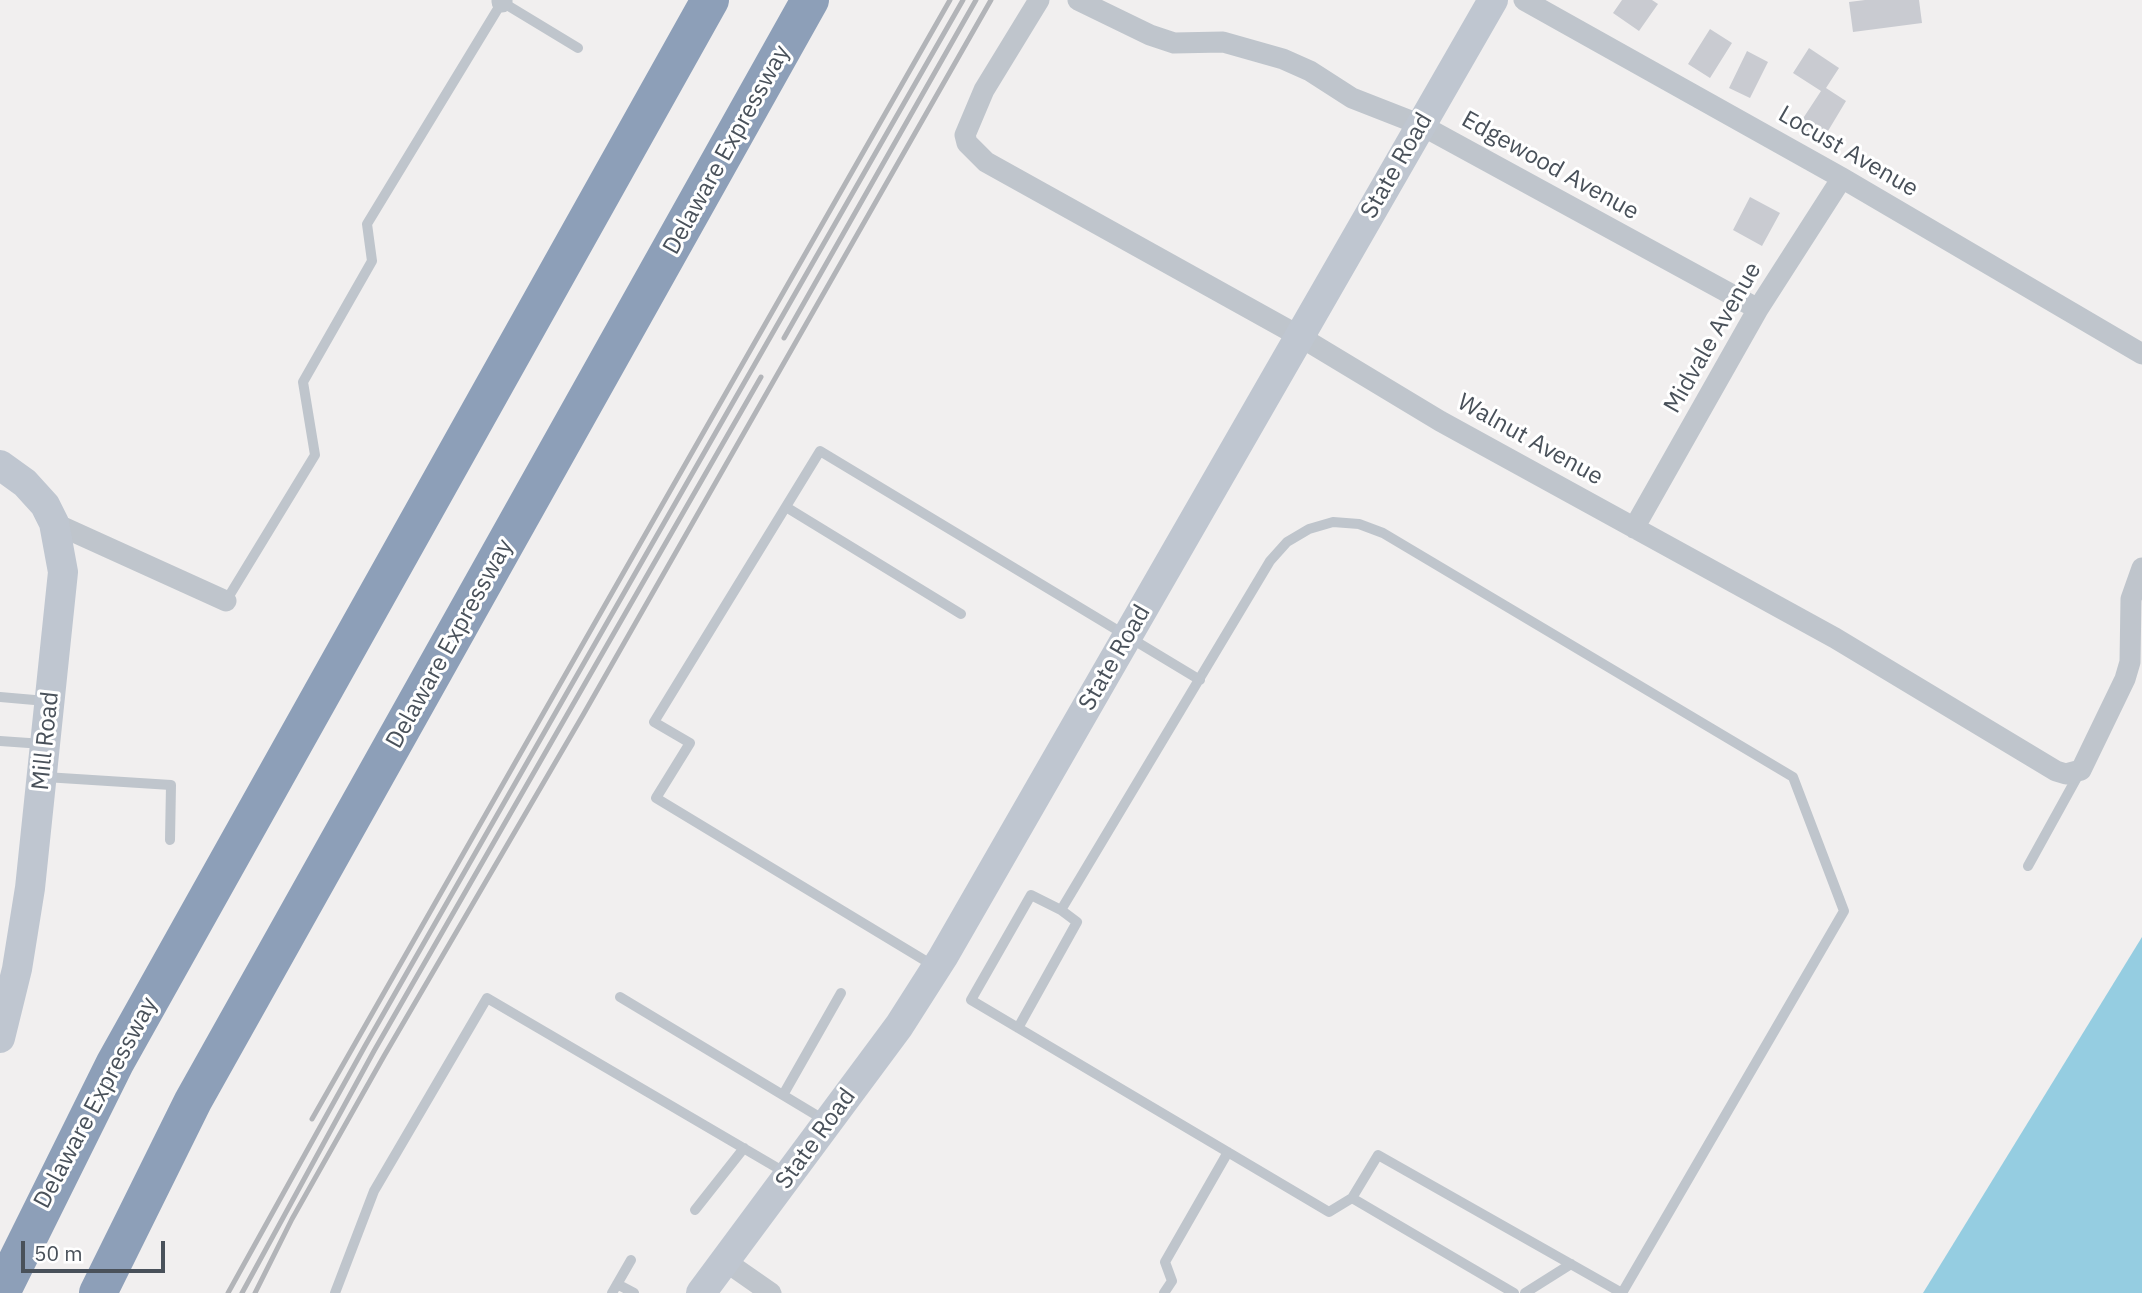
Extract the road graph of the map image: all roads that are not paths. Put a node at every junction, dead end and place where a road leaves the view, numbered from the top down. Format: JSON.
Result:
{"nodes":[{"id":1,"x":710,"y":0,"type":"edge"},
{"id":2,"x":810,"y":0,"type":"edge"},
{"id":3,"x":1039,"y":0,"type":"edge"},
{"id":4,"x":1078,"y":0,"type":"edge"},
{"id":5,"x":1493,"y":0,"type":"edge"},
{"id":6,"x":1524,"y":0,"type":"edge"},
{"id":7,"x":502,"y":1,"type":"edge"},
{"id":8,"x":578,"y":48,"type":"dead end"},
{"id":9,"x":1421,"y":125,"type":"junction"},
{"id":10,"x":1842,"y":178,"type":"junction"},
{"id":11,"x":1758,"y":309,"type":"junction"},
{"id":12,"x":1299,"y":336,"type":"junction"},
{"id":13,"x":2142,"y":354,"type":"edge"},
{"id":14,"x":0,"y":465,"type":"edge"},
{"id":15,"x":786,"y":507,"type":"junction"},
{"id":16,"x":54,"y":523,"type":"junction"},
{"id":17,"x":1634,"y":528,"type":"junction"},
{"id":18,"x":2142,"y":568,"type":"edge"},
{"id":19,"x":226,"y":601,"type":"joint"},
{"id":20,"x":961,"y":614,"type":"dead end"},
{"id":21,"x":1127,"y":635,"type":"junction"},
{"id":22,"x":1200,"y":680,"type":"junction"},
{"id":23,"x":0,"y":697,"type":"edge"},
{"id":24,"x":50,"y":702,"type":"junction"},
{"id":25,"x":0,"y":741,"type":"edge"},
{"id":26,"x":46,"y":744,"type":"junction"},
{"id":27,"x":2081,"y":770,"type":"junction"},
{"id":28,"x":42,"y":777,"type":"junction"},
{"id":29,"x":170,"y":840,"type":"dead end"},
{"id":30,"x":2028,"y":866,"type":"dead end"},
{"id":31,"x":1061,"y":910,"type":"junction"},
{"id":32,"x":937,"y":967,"type":"junction"},
{"id":33,"x":841,"y":993,"type":"dead end"},
{"id":34,"x":620,"y":997,"type":"dead end"},
{"id":35,"x":1018,"y":1028,"type":"junction"},
{"id":36,"x":0,"y":1038,"type":"edge"},
{"id":37,"x":783,"y":1095,"type":"junction"},
{"id":38,"x":828,"y":1123,"type":"junction"},
{"id":39,"x":744,"y":1148,"type":"junction"},
{"id":40,"x":1228,"y":1152,"type":"junction"},
{"id":41,"x":790,"y":1175,"type":"junction"},
{"id":42,"x":1352,"y":1198,"type":"junction"},
{"id":43,"x":695,"y":1210,"type":"dead end"},
{"id":44,"x":631,"y":1259,"type":"dead end"},
{"id":45,"x":725,"y":1262,"type":"junction"},
{"id":46,"x":1571,"y":1264,"type":"junction"},
{"id":47,"x":615,"y":1288,"type":"edge"},
{"id":48,"x":1,"y":1293,"type":"edge"},
{"id":49,"x":98,"y":1293,"type":"edge"},
{"id":50,"x":335,"y":1293,"type":"edge"},
{"id":51,"x":634,"y":1293,"type":"edge"},
{"id":52,"x":701,"y":1293,"type":"edge"},
{"id":53,"x":771,"y":1293,"type":"edge"},
{"id":54,"x":1164,"y":1293,"type":"edge"},
{"id":55,"x":1514,"y":1293,"type":"edge"},
{"id":56,"x":1525,"y":1293,"type":"edge"},
{"id":57,"x":1622,"y":1293,"type":"edge"}],
"edges":[{"from":1,"to":48,"type":"highway","name":"Delaware Expressway"},
{"from":2,"to":49,"type":"highway","name":"Delaware Expressway"},
{"from":3,"to":12,"type":"street","name":"Walnut Avenue"},
{"from":4,"to":9,"type":"street","name":"Edgewood Avenue"},
{"from":5,"to":9,"type":"main road","name":"State Road"},
{"from":6,"to":10,"type":"street","name":"Locust Avenue"},
{"from":7,"to":8,"type":"lane"},
{"from":7,"to":19,"type":"lane"},
{"from":9,"to":11,"type":"street","name":"Edgewood Avenue"},
{"from":9,"to":12,"type":"main road","name":"State Road"},
{"from":10,"to":11,"type":"street","name":"Midvale Avenue"},
{"from":10,"to":13,"type":"street","name":"Locust Avenue"},
{"from":11,"to":17,"type":"street","name":"Midvale Avenue"},
{"from":12,"to":17,"type":"street","name":"Walnut Avenue"},
{"from":12,"to":21,"type":"main road","name":"State Road"},
{"from":14,"to":16,"type":"main road","name":"Mill Road"},
{"from":15,"to":20,"type":"lane"},
{"from":15,"to":21,"type":"lane"},
{"from":15,"to":32,"type":"lane"},
{"from":16,"to":19,"type":"street"},
{"from":16,"to":24,"type":"main road","name":"Mill Road"},
{"from":17,"to":27,"type":"street","name":"Walnut Avenue"},
{"from":18,"to":27,"type":"street"},
{"from":21,"to":22,"type":"lane"},
{"from":21,"to":32,"type":"main road","name":"State Road"},
{"from":22,"to":31,"type":"lane"},
{"from":22,"to":57,"type":"lane"},
{"from":23,"to":24,"type":"lane"},
{"from":24,"to":26,"type":"main road","name":"Mill Road"},
{"from":25,"to":26,"type":"lane"},
{"from":26,"to":28,"type":"main road","name":"Mill Road"},
{"from":27,"to":30,"type":"lane"},
{"from":28,"to":29,"type":"lane"},
{"from":28,"to":36,"type":"main road","name":"Mill Road"},
{"from":31,"to":35,"type":"lane"},
{"from":31,"to":35,"type":"lane"},
{"from":32,"to":38,"type":"main road","name":"State Road"},
{"from":33,"to":37,"type":"lane"},
{"from":34,"to":37,"type":"lane"},
{"from":35,"to":40,"type":"lane"},
{"from":37,"to":38,"type":"lane"},
{"from":38,"to":41,"type":"main road","name":"State Road"},
{"from":39,"to":41,"type":"lane"},
{"from":39,"to":43,"type":"lane"},
{"from":39,"to":50,"type":"lane"},
{"from":40,"to":42,"type":"lane"},
{"from":40,"to":54,"type":"lane"},
{"from":41,"to":45,"type":"main road","name":"State Road"},
{"from":42,"to":46,"type":"lane"},
{"from":42,"to":55,"type":"lane"},
{"from":44,"to":47,"type":"lane"},
{"from":45,"to":52,"type":"main road","name":"State Road"},
{"from":45,"to":53,"type":"street"},
{"from":46,"to":56,"type":"lane"},
{"from":46,"to":57,"type":"lane"},
{"from":47,"to":51,"type":"lane"}]}
